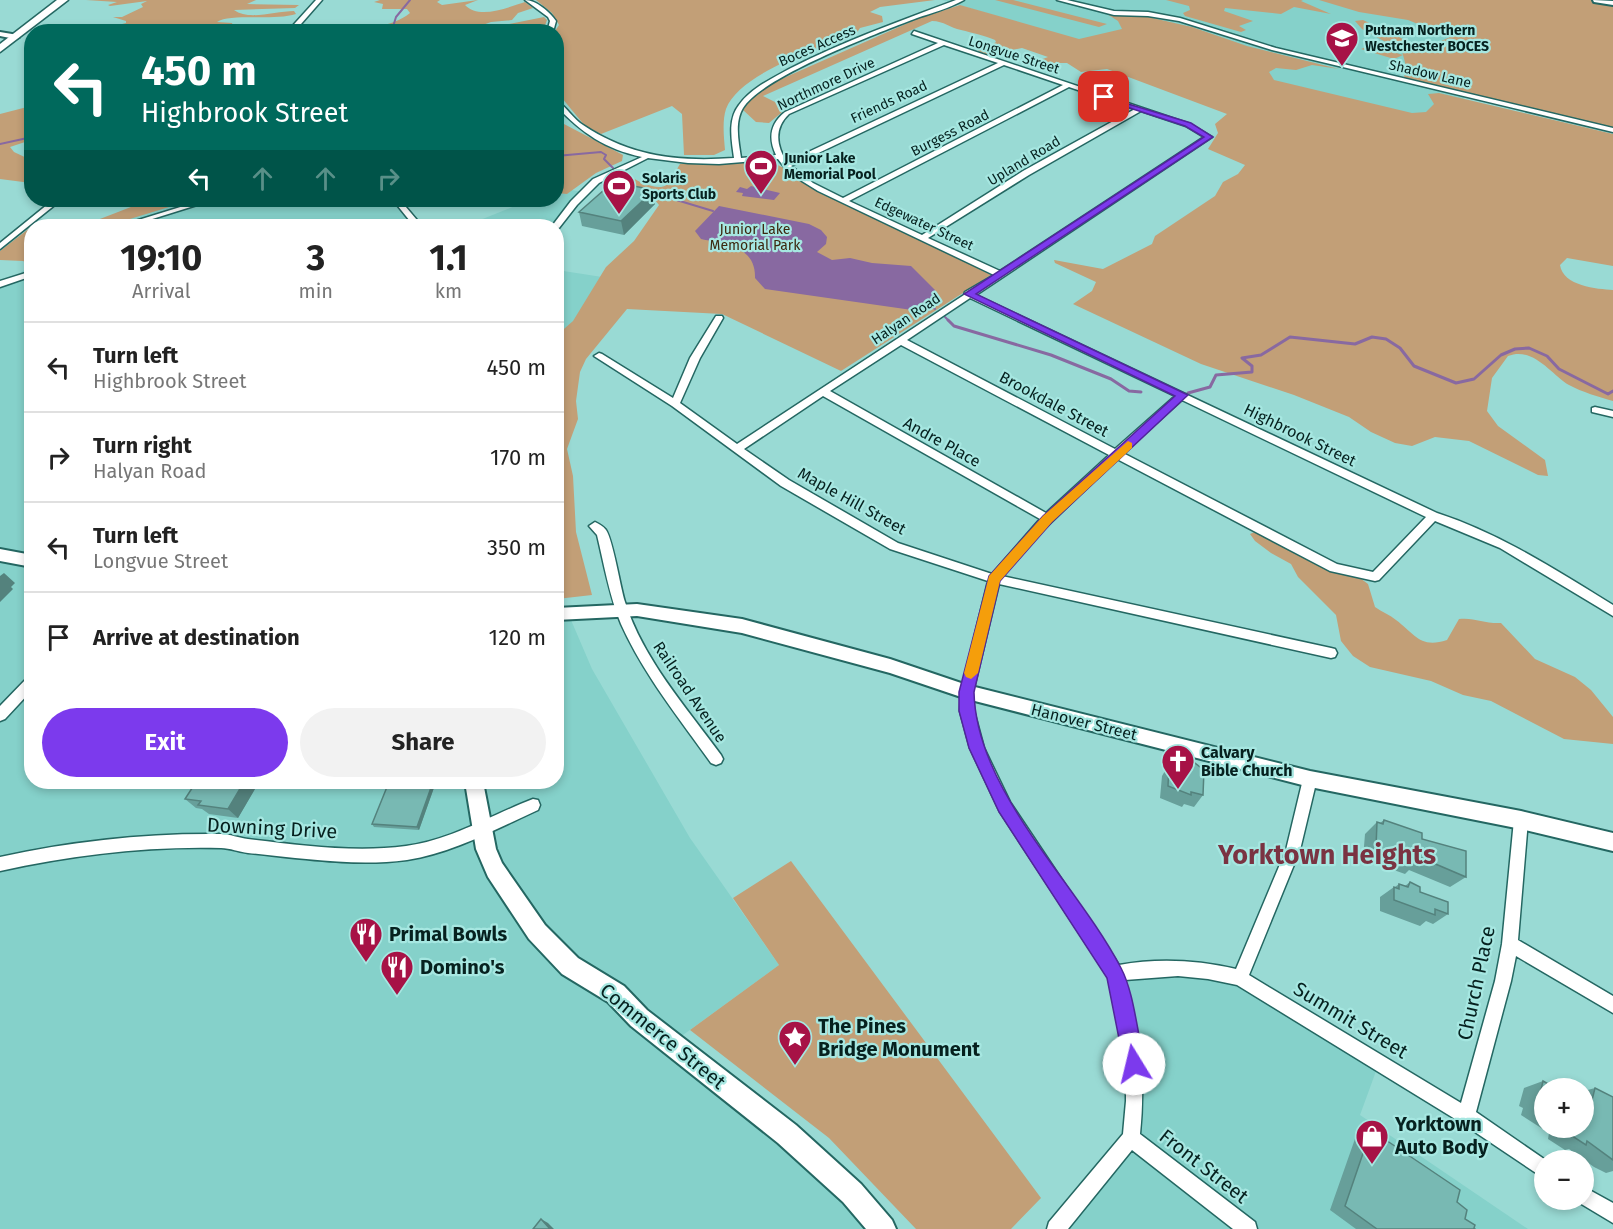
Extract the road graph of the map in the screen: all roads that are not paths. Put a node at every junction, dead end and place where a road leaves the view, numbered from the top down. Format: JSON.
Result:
{"nodes":[{"id":1,"x":63,"y":0,"type":"edge"},
{"id":2,"x":319,"y":0,"type":"edge"},
{"id":3,"x":528,"y":0,"type":"edge"},
{"id":4,"x":962,"y":0,"type":"edge"},
{"id":5,"x":1063,"y":0,"type":"edge"},
{"id":6,"x":1597,"y":0,"type":"edge"},
{"id":7,"x":1613,"y":3,"type":"edge"},
{"id":8,"x":32,"y":24,"type":"edge"},
{"id":9,"x":297,"y":24,"type":"edge"},
{"id":10,"x":552,"y":24,"type":"edge"},
{"id":11,"x":24,"y":30,"type":"edge"},
{"id":12,"x":914,"y":33,"type":"dead end"},
{"id":13,"x":0,"y":34,"type":"edge"},
{"id":14,"x":15,"y":37,"type":"junction"},
{"id":15,"x":943,"y":44,"type":"junction"},
{"id":16,"x":0,"y":49,"type":"edge"},
{"id":17,"x":1002,"y":64,"type":"junction"},
{"id":18,"x":1068,"y":85,"type":"junction"},
{"id":19,"x":1140,"y":109,"type":"junction"},
{"id":20,"x":564,"y":112,"type":"edge"},
{"id":21,"x":1613,"y":130,"type":"edge"},
{"id":22,"x":1209,"y":134,"type":"joint"},
{"id":23,"x":779,"y":157,"type":"junction"},
{"id":24,"x":645,"y":158,"type":"junction"},
{"id":25,"x":738,"y":160,"type":"junction"},
{"id":26,"x":786,"y":165,"type":"junction"},
{"id":27,"x":843,"y":201,"type":"junction"},
{"id":28,"x":49,"y":207,"type":"edge"},
{"id":29,"x":186,"y":207,"type":"edge"},
{"id":30,"x":402,"y":207,"type":"edge"},
{"id":31,"x":34,"y":219,"type":"edge"},
{"id":32,"x":146,"y":219,"type":"edge"},
{"id":33,"x":412,"y":219,"type":"edge"},
{"id":34,"x":561,"y":219,"type":"edge"},
{"id":35,"x":24,"y":227,"type":"edge"},
{"id":36,"x":922,"y":238,"type":"junction"},
{"id":37,"x":0,"y":247,"type":"edge"},
{"id":38,"x":999,"y":274,"type":"junction"},
{"id":39,"x":24,"y":276,"type":"edge"},
{"id":40,"x":0,"y":284,"type":"edge"},
{"id":41,"x":969,"y":294,"type":"junction"},
{"id":42,"x":719,"y":318,"type":"dead end"},
{"id":43,"x":899,"y":340,"type":"junction"},
{"id":44,"x":598,"y":356,"type":"dead end"},
{"id":45,"x":822,"y":391,"type":"junction"},
{"id":46,"x":1182,"y":395,"type":"junction"},
{"id":47,"x":675,"y":404,"type":"junction"},
{"id":48,"x":1595,"y":410,"type":"dead end"},
{"id":49,"x":1613,"y":414,"type":"edge"},
{"id":50,"x":736,"y":449,"type":"junction"},
{"id":51,"x":1118,"y":454,"type":"junction"},
{"id":52,"x":1433,"y":516,"type":"junction"},
{"id":53,"x":1048,"y":519,"type":"junction"},
{"id":54,"x":596,"y":526,"type":"dead end"},
{"id":55,"x":0,"y":555,"type":"edge"},
{"id":56,"x":24,"y":560,"type":"edge"},
{"id":57,"x":994,"y":579,"type":"junction"},
{"id":58,"x":624,"y":611,"type":"junction"},
{"id":59,"x":1613,"y":611,"type":"edge"},
{"id":60,"x":564,"y":614,"type":"edge"},
{"id":61,"x":1331,"y":653,"type":"dead end"},
{"id":62,"x":24,"y":690,"type":"edge"},
{"id":63,"x":966,"y":692,"type":"junction"},
{"id":64,"x":0,"y":715,"type":"edge"},
{"id":65,"x":716,"y":759,"type":"dead end"},
{"id":66,"x":1310,"y":779,"type":"junction"},
{"id":67,"x":475,"y":789,"type":"edge"},
{"id":68,"x":532,"y":805,"type":"dead end"},
{"id":69,"x":1521,"y":820,"type":"junction"},
{"id":70,"x":481,"y":827,"type":"junction"},
{"id":71,"x":1613,"y":842,"type":"edge"},
{"id":72,"x":0,"y":864,"type":"edge"},
{"id":73,"x":1510,"y":944,"type":"junction"},
{"id":74,"x":1115,"y":974,"type":"junction"},
{"id":75,"x":1240,"y":978,"type":"junction"},
{"id":76,"x":1613,"y":1005,"type":"edge"},
{"id":77,"x":1466,"y":1116,"type":"junction"},
{"id":78,"x":1131,"y":1138,"type":"junction"},
{"id":79,"x":1534,"y":1162,"type":"edge"},
{"id":80,"x":1594,"y":1202,"type":"edge"},
{"id":81,"x":1613,"y":1214,"type":"edge"},
{"id":82,"x":883,"y":1229,"type":"edge"},
{"id":83,"x":1056,"y":1229,"type":"edge"},
{"id":84,"x":1248,"y":1229,"type":"edge"}],
"edges":[{"from":1,"to":8,"type":"highway"},
{"from":2,"to":9,"type":"street"},
{"from":3,"to":10,"type":"street"},
{"from":4,"to":25,"type":"street","name":"Boces Access"},
{"from":5,"to":21,"type":"street","name":"Shadow Lane"},
{"from":6,"to":7,"type":"street"},
{"from":11,"to":14,"type":"highway"},
{"from":12,"to":15,"type":"street","name":"Longvue Street"},
{"from":13,"to":14,"type":"street"},
{"from":14,"to":16,"type":"highway"},
{"from":15,"to":17,"type":"street","name":"Longvue Street"},
{"from":15,"to":23,"type":"street","name":"Northmore Drive"},
{"from":17,"to":18,"type":"street","name":"Longvue Street"},
{"from":17,"to":26,"type":"street","name":"Friends Road"},
{"from":18,"to":19,"type":"street","name":"Longvue Street"},
{"from":18,"to":27,"type":"street","name":"Burgess Road"},
{"from":19,"to":22,"type":"street","name":"Longvue Street"},
{"from":19,"to":36,"type":"street","name":"Upland Road"},
{"from":20,"to":24,"type":"street"},
{"from":22,"to":38,"type":"street","name":"Halyan Road"},
{"from":23,"to":25,"type":"street"},
{"from":23,"to":26,"type":"street","name":"Edgewater Street"},
{"from":24,"to":25,"type":"street"},
{"from":24,"to":34,"type":"street"},
{"from":26,"to":27,"type":"street","name":"Edgewater Street"},
{"from":27,"to":36,"type":"street","name":"Edgewater Street"},
{"from":28,"to":31,"type":"street"},
{"from":29,"to":32,"type":"street"},
{"from":30,"to":33,"type":"street"},
{"from":35,"to":37,"type":"street"},
{"from":36,"to":38,"type":"street","name":"Edgewater Street"},
{"from":38,"to":41,"type":"street","name":"Halyan Road"},
{"from":39,"to":40,"type":"street"},
{"from":41,"to":43,"type":"street","name":"Halyan Road"},
{"from":41,"to":46,"type":"street","name":"Highbrook Street"},
{"from":42,"to":47,"type":"street"},
{"from":43,"to":45,"type":"street","name":"Halyan Road"},
{"from":43,"to":51,"type":"street","name":"Brookdale Street"},
{"from":44,"to":47,"type":"street","name":"Maple Hill Street"},
{"from":45,"to":50,"type":"street","name":"Halyan Road"},
{"from":45,"to":53,"type":"street","name":"Andre Place"},
{"from":46,"to":51,"type":"street"},
{"from":46,"to":52,"type":"street","name":"Highbrook Street"},
{"from":47,"to":50,"type":"street","name":"Maple Hill Street"},
{"from":48,"to":49,"type":"street"},
{"from":50,"to":57,"type":"street","name":"Maple Hill Street"},
{"from":51,"to":52,"type":"street","name":"Brookdale Street"},
{"from":51,"to":53,"type":"street"},
{"from":52,"to":59,"type":"street","name":"Highbrook Street"},
{"from":53,"to":57,"type":"street"},
{"from":54,"to":58,"type":"street","name":"Railroad Avenue"},
{"from":55,"to":56,"type":"street"},
{"from":57,"to":61,"type":"street","name":"Maple Hill Street"},
{"from":57,"to":63,"type":"street"},
{"from":58,"to":60,"type":"street","name":"Hanover Street"},
{"from":58,"to":63,"type":"street","name":"Hanover Street"},
{"from":58,"to":65,"type":"street","name":"Railroad Avenue"},
{"from":62,"to":64,"type":"street"},
{"from":63,"to":66,"type":"street","name":"Hanover Street"},
{"from":63,"to":74,"type":"street"},
{"from":66,"to":69,"type":"street","name":"Hanover Street"},
{"from":66,"to":75,"type":"street"},
{"from":67,"to":70,"type":"street","name":"Commerce Street"},
{"from":68,"to":70,"type":"street","name":"Downing Drive"},
{"from":69,"to":71,"type":"street","name":"Hanover Street"},
{"from":69,"to":73,"type":"street","name":"Church Place"},
{"from":70,"to":72,"type":"street","name":"Downing Drive"},
{"from":70,"to":82,"type":"street","name":"Commerce Street"},
{"from":73,"to":76,"type":"street"},
{"from":73,"to":77,"type":"street","name":"Church Place"},
{"from":74,"to":75,"type":"street","name":"Summit Street"},
{"from":74,"to":78,"type":"street"},
{"from":75,"to":77,"type":"street","name":"Summit Street"},
{"from":77,"to":79,"type":"street","name":"Summit Street"},
{"from":78,"to":83,"type":"street"},
{"from":78,"to":84,"type":"street","name":"Front Street"},
{"from":80,"to":81,"type":"street"}]}
